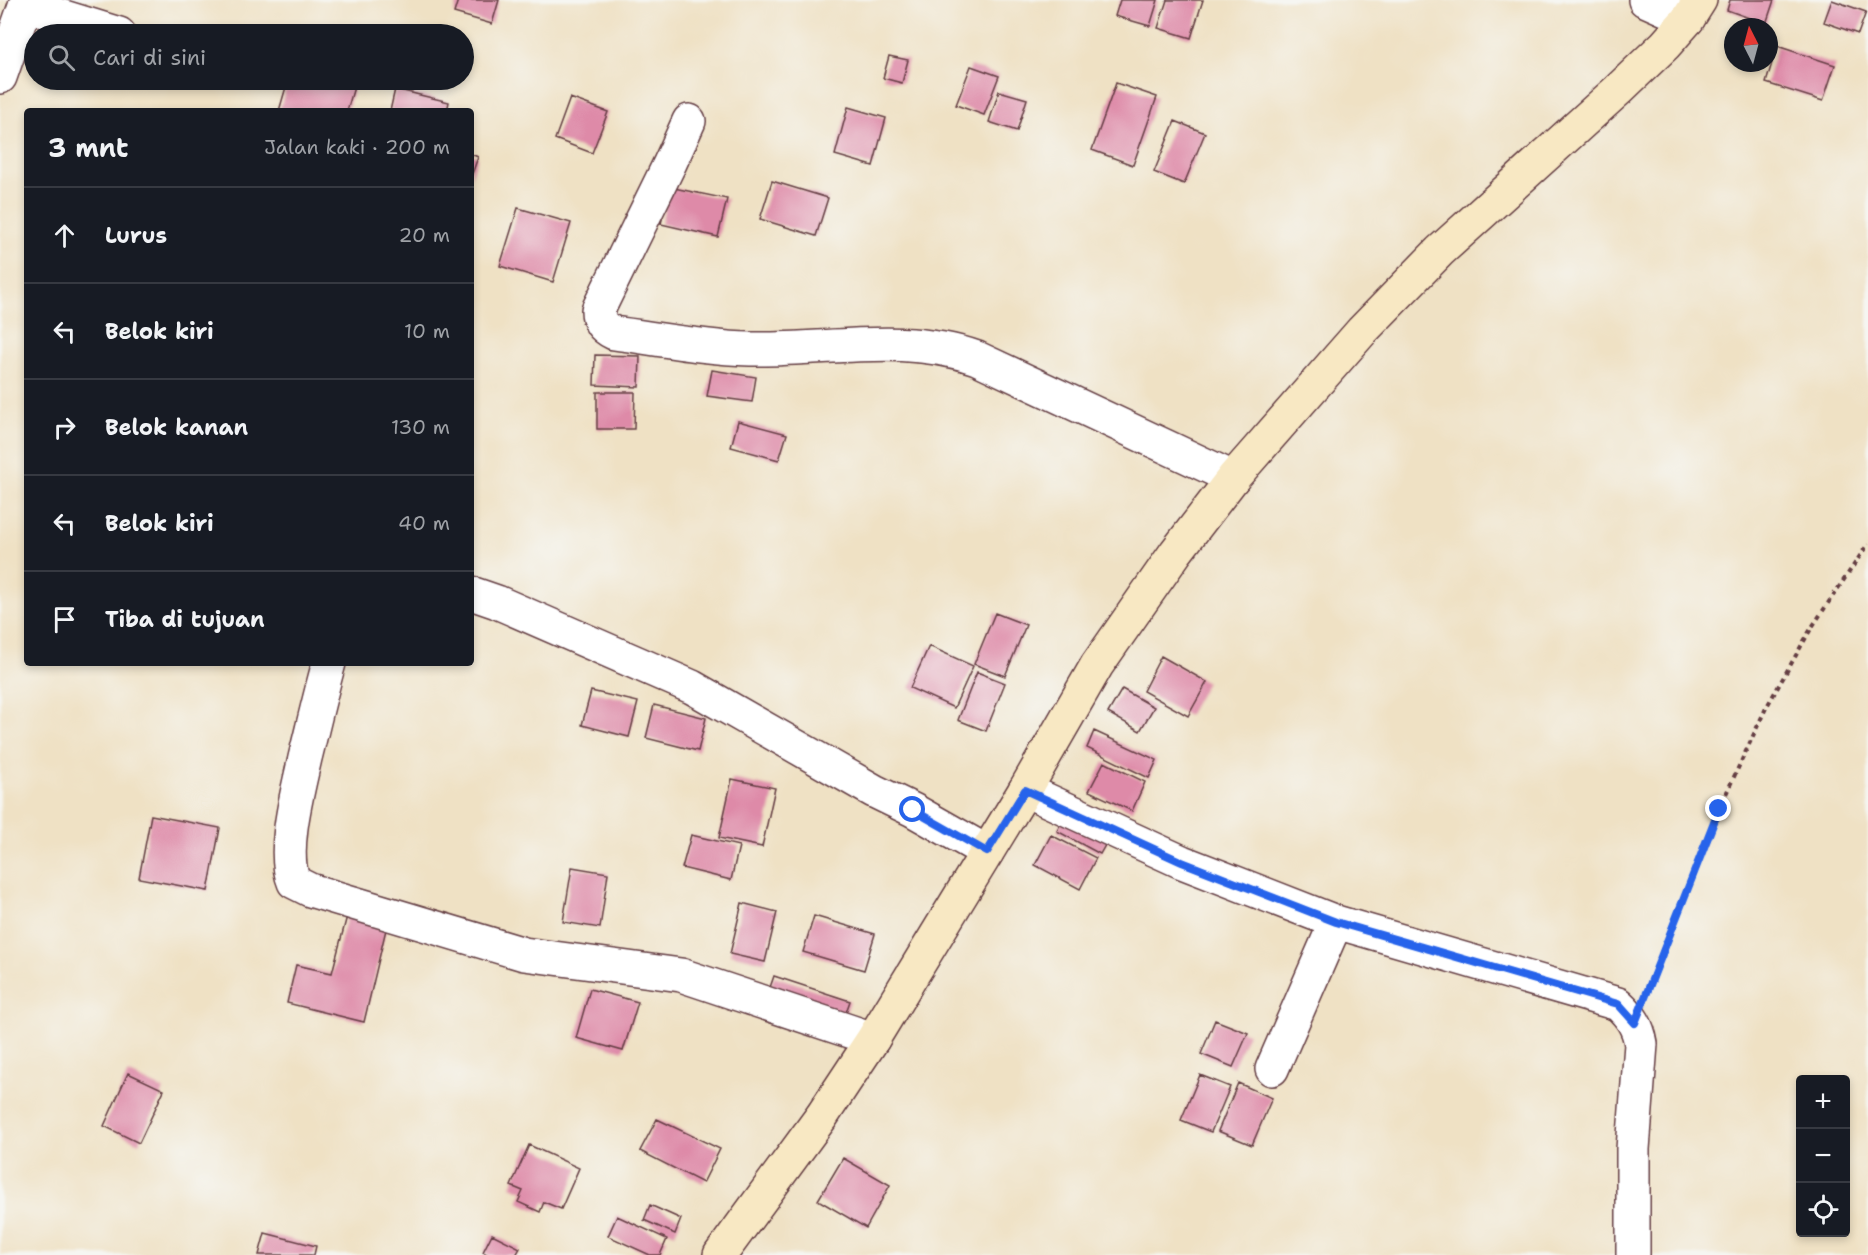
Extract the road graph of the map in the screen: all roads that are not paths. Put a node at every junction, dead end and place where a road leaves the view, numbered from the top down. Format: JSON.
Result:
{"nodes":[{"id":1,"x":1645,"y":0,"type":"edge"},
{"id":2,"x":26,"y":2,"type":"edge"},
{"id":3,"x":1694,"y":9,"type":"edge"},
{"id":4,"x":90,"y":24,"type":"edge"},
{"id":5,"x":0,"y":77,"type":"edge"},
{"id":6,"x":690,"y":121,"type":"dead end"},
{"id":7,"x":1233,"y":478,"type":"junction"},
{"id":8,"x":474,"y":594,"type":"edge"},
{"id":9,"x":327,"y":666,"type":"edge"},
{"id":10,"x":1025,"y":790,"type":"junction"},
{"id":11,"x":987,"y":852,"type":"junction"},
{"id":12,"x":1336,"y":922,"type":"junction"},
{"id":13,"x":873,"y":1039,"type":"junction"},
{"id":14,"x":1272,"y":1069,"type":"dead end"},
{"id":15,"x":720,"y":1255,"type":"edge"},
{"id":16,"x":1633,"y":1255,"type":"edge"}],
"edges":[{"from":1,"to":3,"type":"street"},
{"from":2,"to":4,"type":"street"},
{"from":2,"to":5,"type":"street"},
{"from":3,"to":7,"type":"street"},
{"from":6,"to":7,"type":"street"},
{"from":7,"to":10,"type":"street"},
{"from":8,"to":11,"type":"street"},
{"from":9,"to":13,"type":"street"},
{"from":10,"to":11,"type":"street"},
{"from":10,"to":12,"type":"street"},
{"from":11,"to":13,"type":"street"},
{"from":12,"to":14,"type":"street"},
{"from":12,"to":16,"type":"street"},
{"from":13,"to":15,"type":"street"}]}
